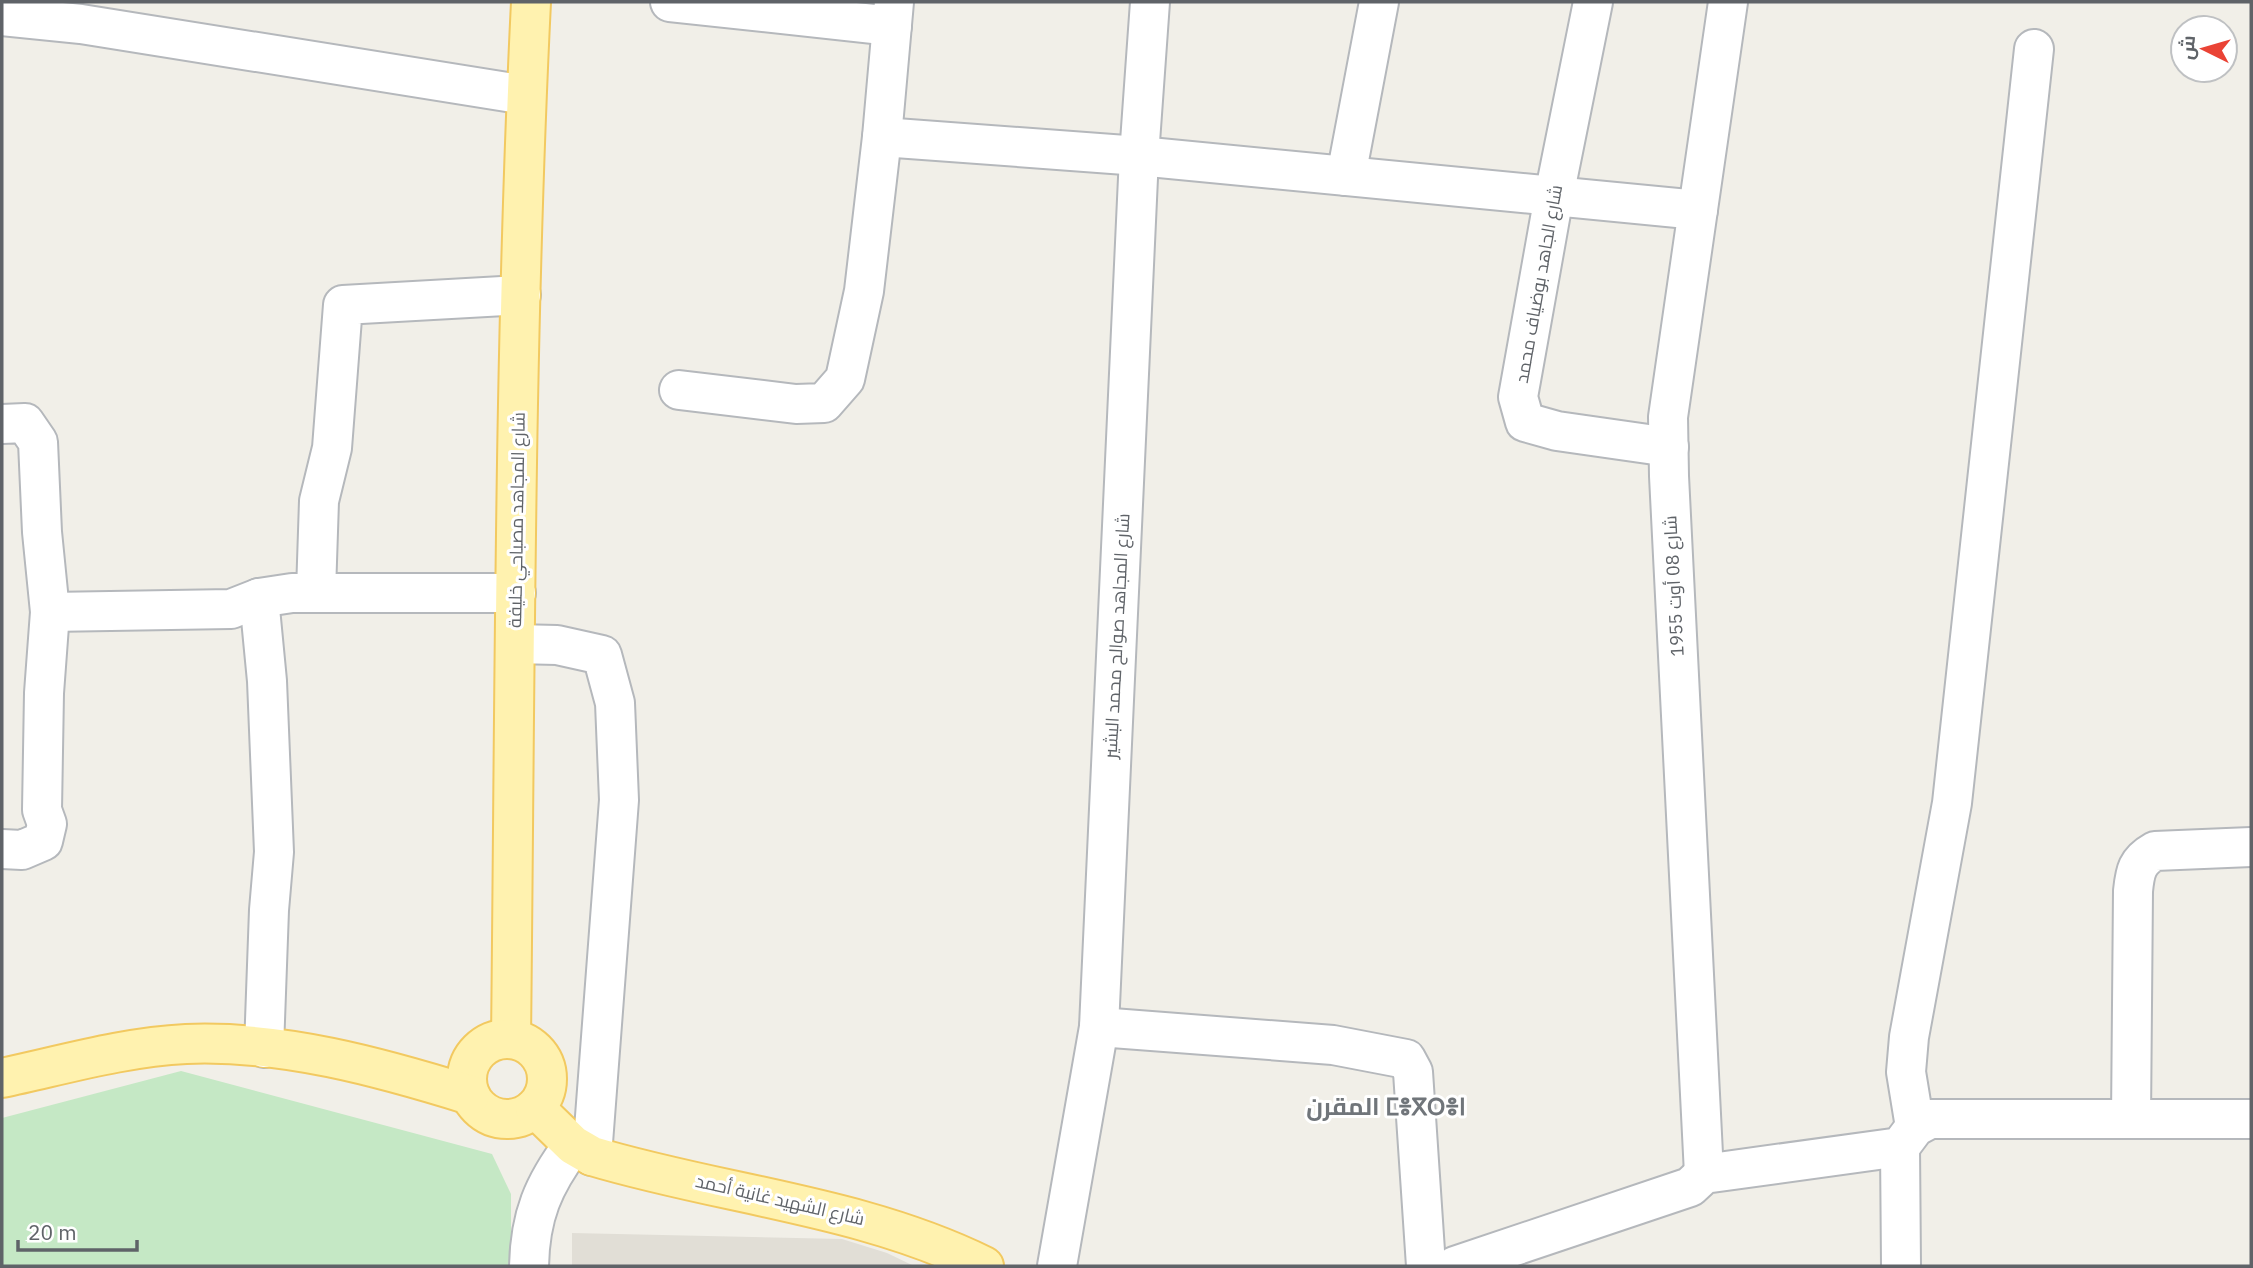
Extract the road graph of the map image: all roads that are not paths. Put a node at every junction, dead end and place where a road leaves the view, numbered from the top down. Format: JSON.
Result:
{"nodes":[{"id":1,"x":531,"y":2,"type":"edge"},
{"id":2,"x":670,"y":2,"type":"edge"},
{"id":3,"x":1150,"y":2,"type":"edge"},
{"id":4,"x":1379,"y":2,"type":"edge"},
{"id":5,"x":1593,"y":2,"type":"edge"},
{"id":6,"x":1728,"y":2,"type":"edge"},
{"id":7,"x":893,"y":14,"type":"edge"},
{"id":8,"x":2,"y":16,"type":"edge"},
{"id":9,"x":2034,"y":49,"type":"dead end"},
{"id":10,"x":526,"y":95,"type":"junction"},
{"id":11,"x":882,"y":136,"type":"junction"},
{"id":12,"x":1139,"y":156,"type":"junction"},
{"id":13,"x":1346,"y":176,"type":"junction"},
{"id":14,"x":1554,"y":196,"type":"junction"},
{"id":15,"x":1698,"y":210,"type":"junction"},
{"id":16,"x":521,"y":295,"type":"junction"},
{"id":17,"x":679,"y":390,"type":"dead end"},
{"id":18,"x":2,"y":424,"type":"edge"},
{"id":19,"x":1669,"y":447,"type":"junction"},
{"id":20,"x":316,"y":592,"type":"junction"},
{"id":21,"x":516,"y":593,"type":"junction"},
{"id":22,"x":259,"y":598,"type":"junction"},
{"id":23,"x":50,"y":612,"type":"junction"},
{"id":24,"x":515,"y":644,"type":"junction"},
{"id":25,"x":2251,"y":847,"type":"edge"},
{"id":26,"x":2,"y":849,"type":"edge"},
{"id":27,"x":1099,"y":1027,"type":"junction"},
{"id":28,"x":495,"y":1045,"type":"junction"},
{"id":29,"x":264,"y":1048,"type":"junction"},
{"id":30,"x":411,"y":1076,"type":"junction"},
{"id":31,"x":2,"y":1078,"type":"edge"},
{"id":32,"x":483,"y":1107,"type":"junction"},
{"id":33,"x":536,"y":1108,"type":"junction"},
{"id":34,"x":2131,"y":1119,"type":"junction"},
{"id":35,"x":2251,"y":1119,"type":"edge"},
{"id":36,"x":1907,"y":1137,"type":"junction"},
{"id":37,"x":582,"y":1151,"type":"junction"},
{"id":38,"x":1704,"y":1174,"type":"junction"},
{"id":39,"x":529,"y":1266,"type":"edge"},
{"id":40,"x":984,"y":1266,"type":"edge"},
{"id":41,"x":1057,"y":1266,"type":"edge"},
{"id":42,"x":1426,"y":1266,"type":"edge"},
{"id":43,"x":1455,"y":1266,"type":"edge"},
{"id":44,"x":1900,"y":1266,"type":"edge"}],
"edges":[{"from":1,"to":10,"type":"main road","name":"شارع المجاهد مصباحي خليفة"},
{"from":2,"to":7,"type":"street"},
{"from":3,"to":12,"type":"street","name":"شارع المجاهد صوالح محمد البشير"},
{"from":4,"to":13,"type":"street"},
{"from":5,"to":14,"type":"street","name":"شارع الجاهد بوضياف محمد"},
{"from":6,"to":15,"type":"street","name":"شارع 08 أوت 1955"},
{"from":7,"to":11,"type":"street"},
{"from":8,"to":10,"type":"street"},
{"from":9,"to":36,"type":"street"},
{"from":10,"to":16,"type":"main road","name":"شارع المجاهد مصباحي خليفة"},
{"from":11,"to":12,"type":"street"},
{"from":11,"to":17,"type":"street"},
{"from":12,"to":13,"type":"street"},
{"from":12,"to":27,"type":"street","name":"شارع المجاهد صوالح محمد البشير"},
{"from":13,"to":14,"type":"street"},
{"from":14,"to":15,"type":"street"},
{"from":14,"to":19,"type":"street","name":"شارع الجاهد بوضياف محمد"},
{"from":15,"to":19,"type":"street","name":"شارع 08 أوت 1955"},
{"from":16,"to":20,"type":"street"},
{"from":16,"to":21,"type":"main road","name":"شارع المجاهد مصباحي خليفة"},
{"from":18,"to":23,"type":"street"},
{"from":19,"to":38,"type":"street","name":"شارع 08 أوت 1955"},
{"from":20,"to":21,"type":"street"},
{"from":20,"to":22,"type":"street"},
{"from":21,"to":24,"type":"main road","name":"شارع المجاهد مصباحي خليفة"},
{"from":22,"to":23,"type":"street"},
{"from":22,"to":29,"type":"street"},
{"from":23,"to":26,"type":"street"},
{"from":24,"to":28,"type":"main road","name":"شارع المجاهد مصباحي خليفة"},
{"from":24,"to":37,"type":"street"},
{"from":25,"to":34,"type":"street"},
{"from":27,"to":41,"type":"street","name":"شارع المجاهد صوالح محمد البشير"},
{"from":27,"to":42,"type":"street"},
{"from":28,"to":30,"type":"main road"},
{"from":28,"to":32,"type":"main road"},
{"from":28,"to":33,"type":"main road"},
{"from":29,"to":30,"type":"main road"},
{"from":29,"to":31,"type":"main road"},
{"from":30,"to":32,"type":"main road","name":"شارع الشهيد غانية أحمد"},
{"from":32,"to":33,"type":"main road"},
{"from":32,"to":37,"type":"main road","name":"شارع الشهيد غانية أحمد"},
{"from":33,"to":37,"type":"main road"},
{"from":34,"to":35,"type":"street"},
{"from":34,"to":36,"type":"street"},
{"from":36,"to":38,"type":"street"},
{"from":36,"to":44,"type":"street"},
{"from":37,"to":39,"type":"street"},
{"from":37,"to":40,"type":"main road","name":"شارع الشهيد غانية أحمد"},
{"from":38,"to":43,"type":"street"}]}
